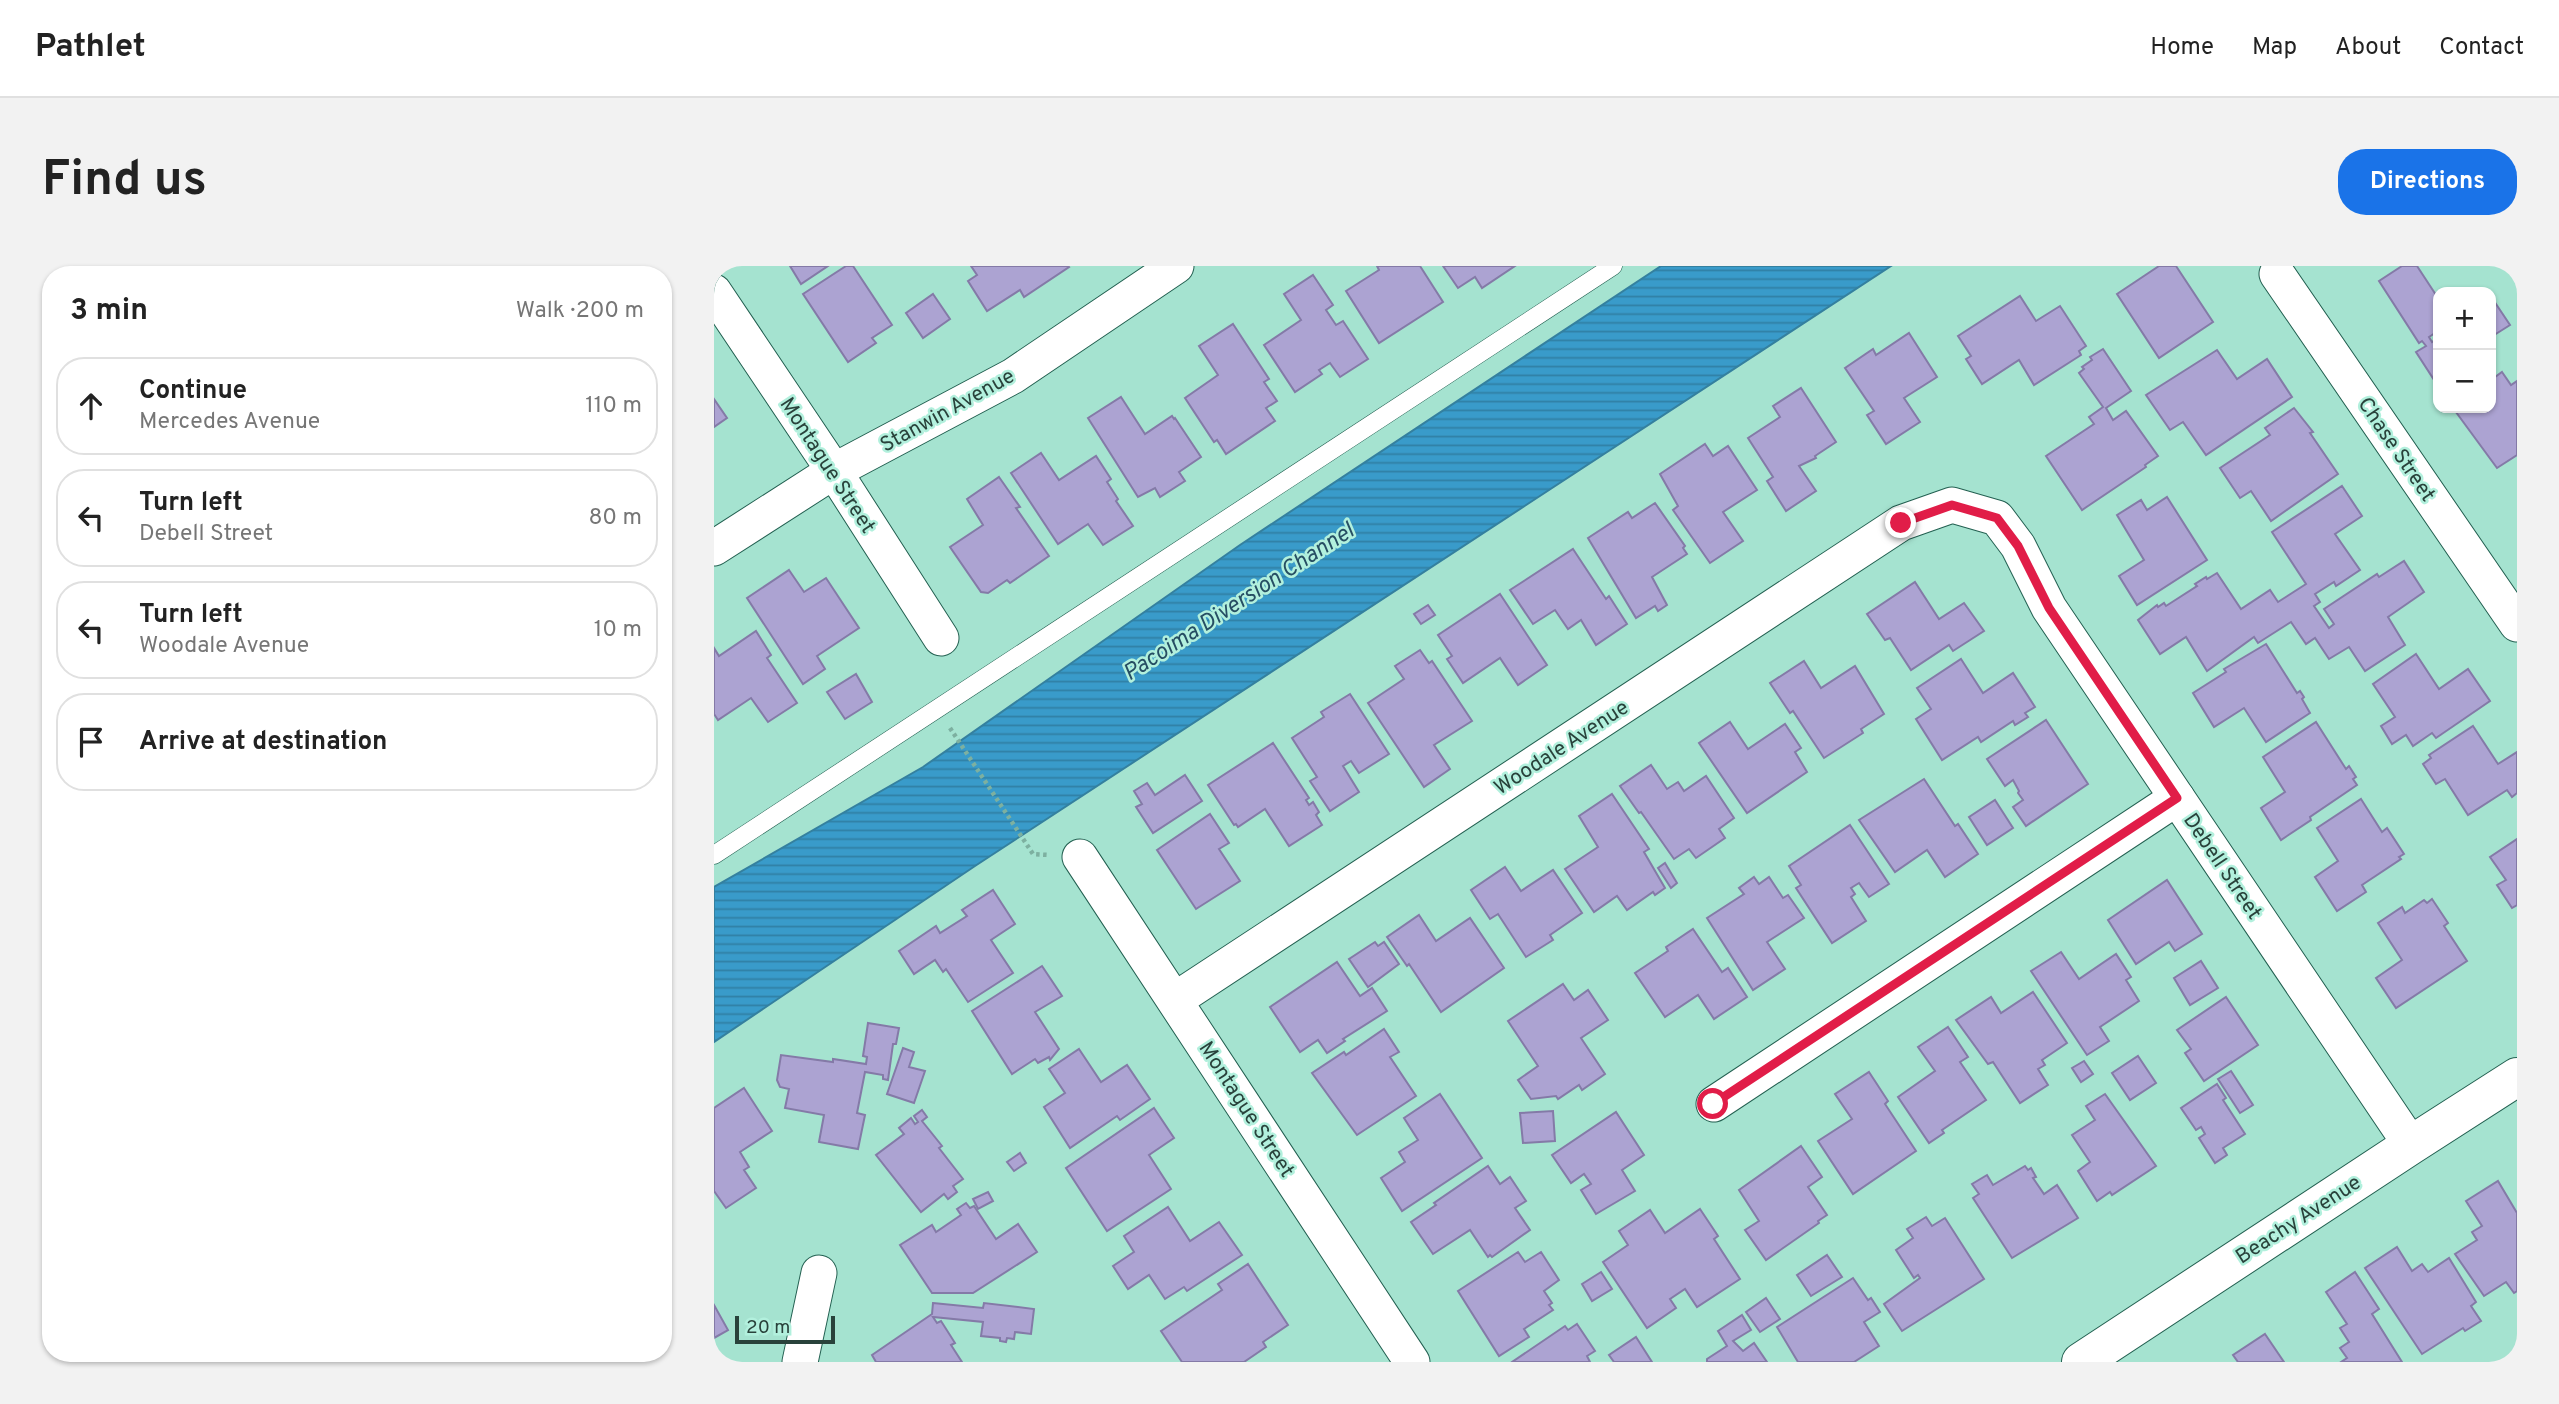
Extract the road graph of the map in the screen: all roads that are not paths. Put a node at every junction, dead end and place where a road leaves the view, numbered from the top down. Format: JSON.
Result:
{"nodes":[{"id":1,"x":1176,"y":266,"type":"edge"},
{"id":2,"x":1613,"y":266,"type":"edge"},
{"id":3,"x":2277,"y":274,"type":"dead end"},
{"id":4,"x":714,"y":292,"type":"edge"},
{"id":5,"x":834,"y":471,"type":"junction"},
{"id":6,"x":1952,"y":505,"type":"joint"},
{"id":7,"x":714,"y":548,"type":"edge"},
{"id":8,"x":2517,"y":624,"type":"edge"},
{"id":9,"x":941,"y":638,"type":"dead end"},
{"id":10,"x":2177,"y":798,"type":"junction"},
{"id":11,"x":714,"y":855,"type":"edge"},
{"id":12,"x":1080,"y":857,"type":"dead end"},
{"id":13,"x":1175,"y":1000,"type":"junction"},
{"id":14,"x":2517,"y":1077,"type":"edge"},
{"id":15,"x":1713,"y":1104,"type":"dead end"},
{"id":16,"x":2411,"y":1145,"type":"junction"},
{"id":17,"x":819,"y":1273,"type":"dead end"},
{"id":18,"x":800,"y":1362,"type":"edge"},
{"id":19,"x":1412,"y":1362,"type":"edge"},
{"id":20,"x":2081,"y":1362,"type":"edge"}],
"edges":[{"from":1,"to":5,"type":"street","name":"Stanwin Avenue"},
{"from":2,"to":11,"type":"lane"},
{"from":3,"to":8,"type":"street","name":"Chase Street"},
{"from":4,"to":5,"type":"street","name":"Montague Street"},
{"from":5,"to":7,"type":"street","name":"Stanwin Avenue"},
{"from":5,"to":9,"type":"street","name":"Montague Street"},
{"from":6,"to":10,"type":"street","name":"Debell Street"},
{"from":6,"to":13,"type":"street","name":"Woodale Avenue"},
{"from":10,"to":15,"type":"street"},
{"from":10,"to":16,"type":"street","name":"Debell Street"},
{"from":12,"to":13,"type":"street","name":"Montague Street"},
{"from":13,"to":19,"type":"street","name":"Montague Street"},
{"from":14,"to":16,"type":"street","name":"Beachy Avenue"},
{"from":16,"to":20,"type":"street","name":"Beachy Avenue"},
{"from":17,"to":18,"type":"street"}]}
